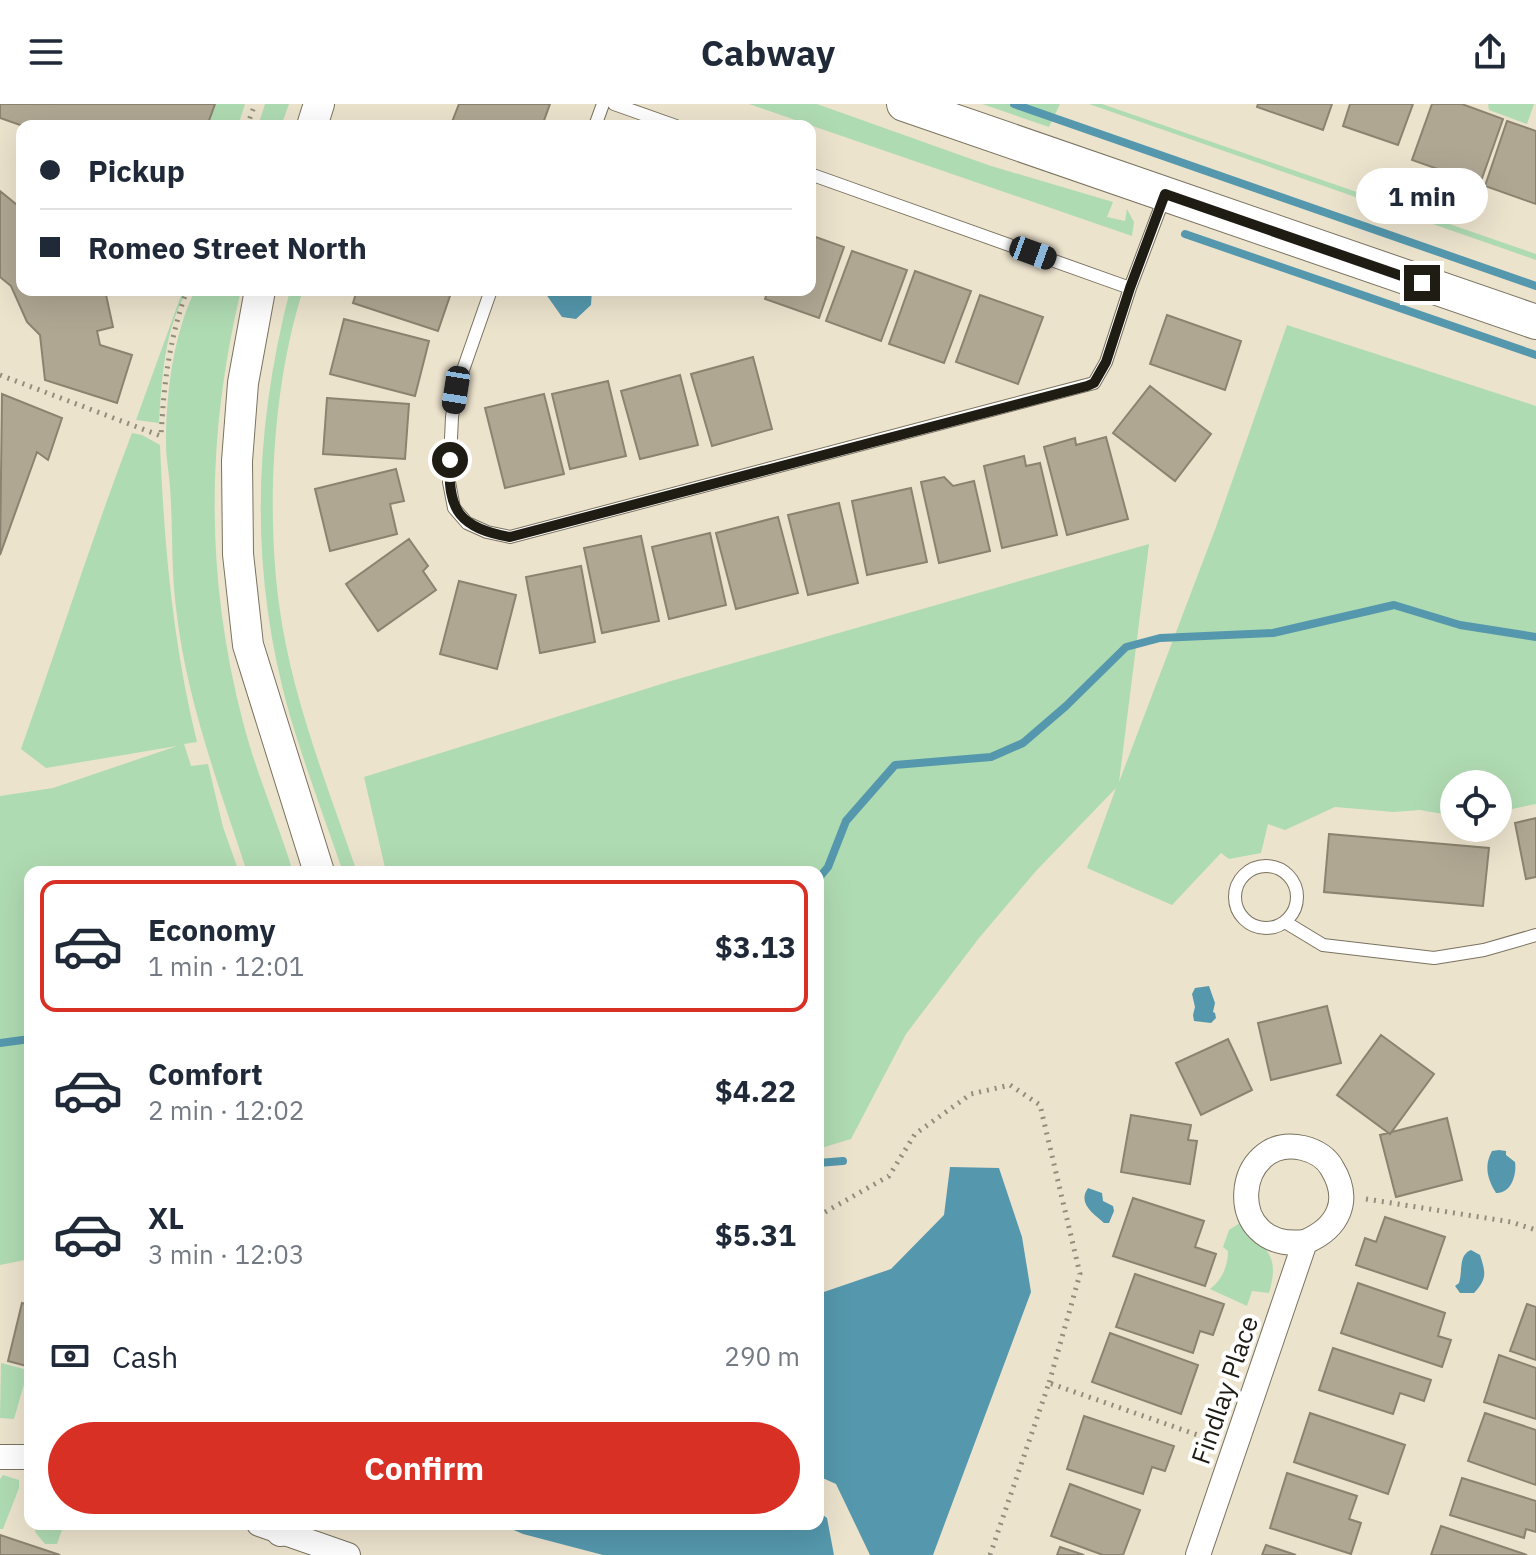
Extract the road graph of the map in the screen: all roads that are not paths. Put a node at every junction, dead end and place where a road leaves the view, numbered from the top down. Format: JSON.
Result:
{"nodes":[{"id":1,"x":614,"y":104,"type":"edge"},
{"id":2,"x":904,"y":104,"type":"edge"},
{"id":3,"x":659,"y":120,"type":"edge"},
{"id":4,"x":816,"y":176,"type":"edge"},
{"id":5,"x":1165,"y":194,"type":"junction"},
{"id":6,"x":1130,"y":288,"type":"junction"},
{"id":7,"x":259,"y":296,"type":"edge"},
{"id":8,"x":489,"y":296,"type":"edge"},
{"id":9,"x":1536,"y":322,"type":"edge"},
{"id":10,"x":317,"y":866,"type":"edge"},
{"id":11,"x":1285,"y":922,"type":"junction"},
{"id":12,"x":1536,"y":935,"type":"edge"},
{"id":13,"x":1305,"y":1242,"type":"junction"},
{"id":14,"x":0,"y":1457,"type":"edge"},
{"id":15,"x":24,"y":1457,"type":"edge"},
{"id":16,"x":284,"y":1530,"type":"edge"},
{"id":17,"x":348,"y":1555,"type":"edge"},
{"id":18,"x":1198,"y":1555,"type":"edge"}],
"edges":[{"from":1,"to":3,"type":"lane"},
{"from":2,"to":5,"type":"main road"},
{"from":4,"to":6,"type":"lane"},
{"from":5,"to":6,"type":"lane"},
{"from":5,"to":9,"type":"main road"},
{"from":6,"to":8,"type":"lane"},
{"from":7,"to":10,"type":"street"},
{"from":11,"to":11,"type":"lane"},
{"from":11,"to":12,"type":"lane"},
{"from":13,"to":13,"type":"street"},
{"from":13,"to":18,"type":"street","name":"Findlay Place"},
{"from":14,"to":15,"type":"street"},
{"from":16,"to":17,"type":"street"}]}
